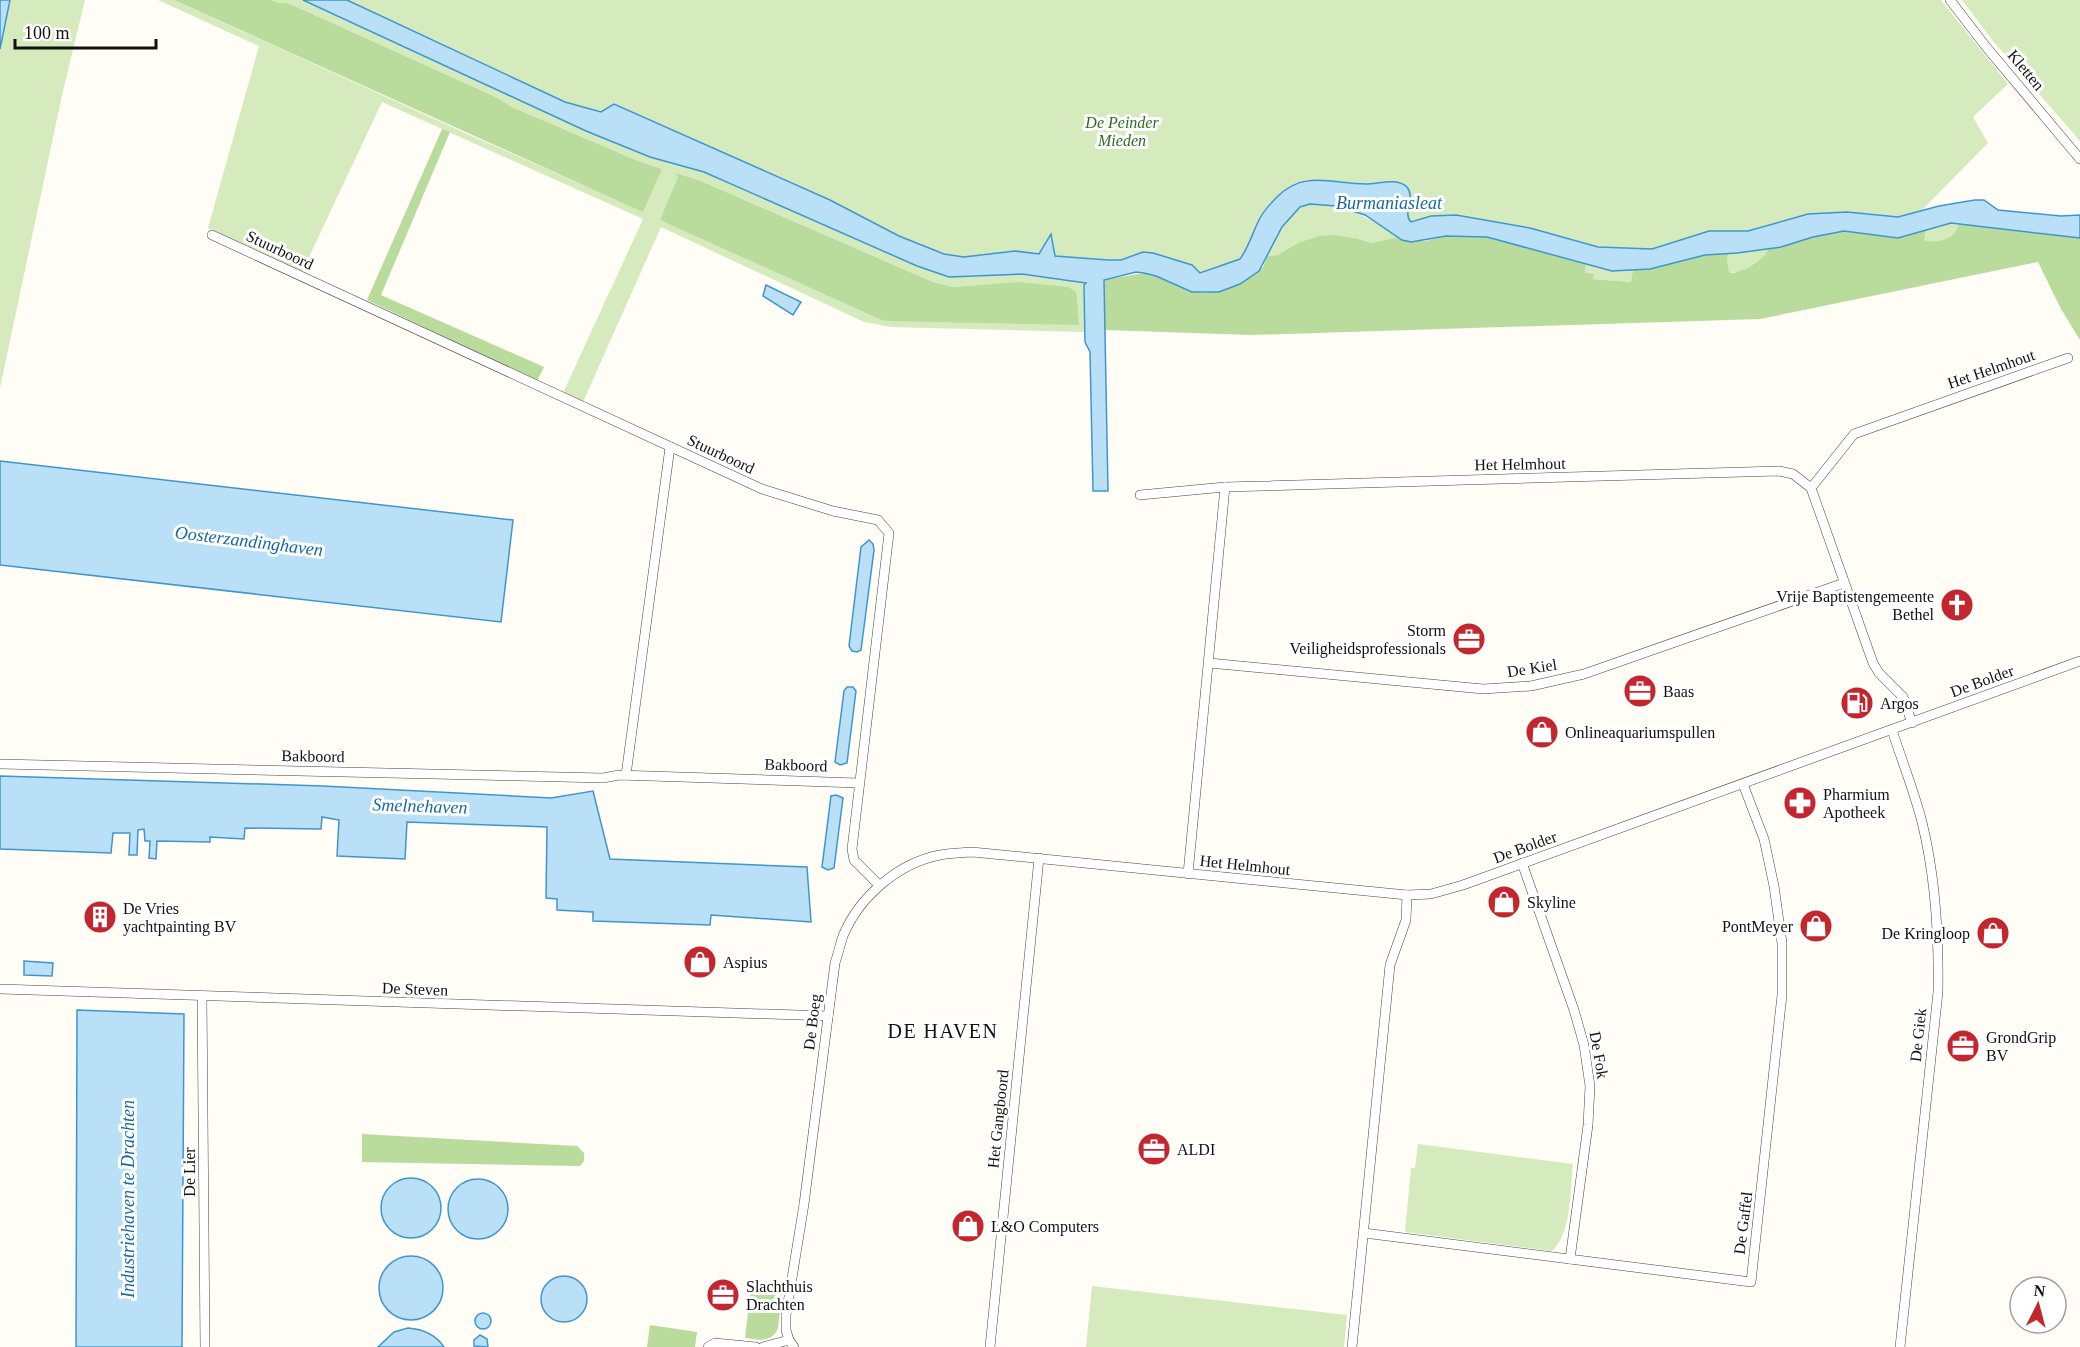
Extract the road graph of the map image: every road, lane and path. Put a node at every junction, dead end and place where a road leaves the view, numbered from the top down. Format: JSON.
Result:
{"nodes":[{"id":1,"x":1950,"y":0,"type":"edge"},
{"id":2,"x":2080,"y":159,"type":"edge"},
{"id":3,"x":212,"y":235,"type":"dead end"},
{"id":4,"x":2068,"y":358,"type":"dead end"},
{"id":5,"x":670,"y":447,"type":"junction"},
{"id":6,"x":1225,"y":487,"type":"junction"},
{"id":7,"x":1811,"y":488,"type":"junction"},
{"id":8,"x":1140,"y":495,"type":"dead end"},
{"id":9,"x":1844,"y":583,"type":"junction"},
{"id":10,"x":2080,"y":661,"type":"edge"},
{"id":11,"x":1209,"y":663,"type":"junction"},
{"id":12,"x":1912,"y":723,"type":"junction"},
{"id":13,"x":1892,"y":730,"type":"junction"},
{"id":14,"x":0,"y":764,"type":"edge"},
{"id":15,"x":626,"y":775,"type":"junction"},
{"id":16,"x":858,"y":783,"type":"junction"},
{"id":17,"x":1743,"y":784,"type":"junction"},
{"id":18,"x":1039,"y":858,"type":"junction"},
{"id":19,"x":1522,"y":864,"type":"junction"},
{"id":20,"x":1188,"y":874,"type":"junction"},
{"id":21,"x":879,"y":885,"type":"junction"},
{"id":22,"x":1407,"y":895,"type":"junction"},
{"id":23,"x":0,"y":989,"type":"edge"},
{"id":24,"x":202,"y":997,"type":"junction"},
{"id":25,"x":828,"y":1016,"type":"junction"},
{"id":26,"x":1364,"y":1233,"type":"junction"},
{"id":27,"x":1570,"y":1259,"type":"junction"},
{"id":28,"x":792,"y":1344,"type":"edge"},
{"id":29,"x":205,"y":1347,"type":"edge"},
{"id":30,"x":708,"y":1347,"type":"edge"},
{"id":31,"x":756,"y":1347,"type":"edge"},
{"id":32,"x":763,"y":1347,"type":"edge"},
{"id":33,"x":990,"y":1347,"type":"edge"},
{"id":34,"x":1352,"y":1347,"type":"edge"},
{"id":35,"x":1900,"y":1347,"type":"edge"}],
"edges":[{"from":1,"to":2,"type":"street","name":"Kletten"},
{"from":3,"to":5,"type":"street","name":"Stuurboord"},
{"from":4,"to":7,"type":"street","name":"Het Helmhout"},
{"from":5,"to":15,"type":"street"},
{"from":5,"to":16,"type":"street","name":"Stuurboord"},
{"from":6,"to":7,"type":"street","name":"Het Helmhout"},
{"from":6,"to":8,"type":"street","name":"Het Helmhout"},
{"from":6,"to":11,"type":"street","name":"Het Helmhout"},
{"from":7,"to":9,"type":"street"},
{"from":9,"to":11,"type":"street","name":"De Kiel"},
{"from":9,"to":12,"type":"street"},
{"from":10,"to":12,"type":"street","name":"De Bolder"},
{"from":11,"to":20,"type":"street","name":"Het Helmhout"},
{"from":12,"to":13,"type":"street","name":"De Bolder"},
{"from":13,"to":17,"type":"street","name":"De Bolder"},
{"from":13,"to":35,"type":"street","name":"De Giek"},
{"from":14,"to":15,"type":"street","name":"Bakboord"},
{"from":15,"to":16,"type":"street","name":"Bakboord"},
{"from":16,"to":21,"type":"street","name":"Stuurboord"},
{"from":17,"to":19,"type":"street","name":"De Bolder"},
{"from":17,"to":27,"type":"street","name":"De Gaffel"},
{"from":18,"to":20,"type":"street","name":"Het Helmhout"},
{"from":18,"to":21,"type":"street","name":"De Boeg"},
{"from":18,"to":33,"type":"street","name":"Het Gangboord"},
{"from":19,"to":22,"type":"street","name":"De Bolder"},
{"from":19,"to":27,"type":"street","name":"De Fok"},
{"from":20,"to":22,"type":"street","name":"Het Helmhout"},
{"from":21,"to":25,"type":"street","name":"De Boeg"},
{"from":22,"to":26,"type":"street"},
{"from":23,"to":24,"type":"street","name":"De Steven"},
{"from":24,"to":25,"type":"street","name":"De Steven"},
{"from":24,"to":29,"type":"street","name":"De Lier"},
{"from":25,"to":28,"type":"street","name":"De Boeg"},
{"from":26,"to":27,"type":"street","name":"De Gaffel"},
{"from":26,"to":34,"type":"street"},
{"from":28,"to":32,"type":"street"},
{"from":30,"to":31,"type":"street"}]}
